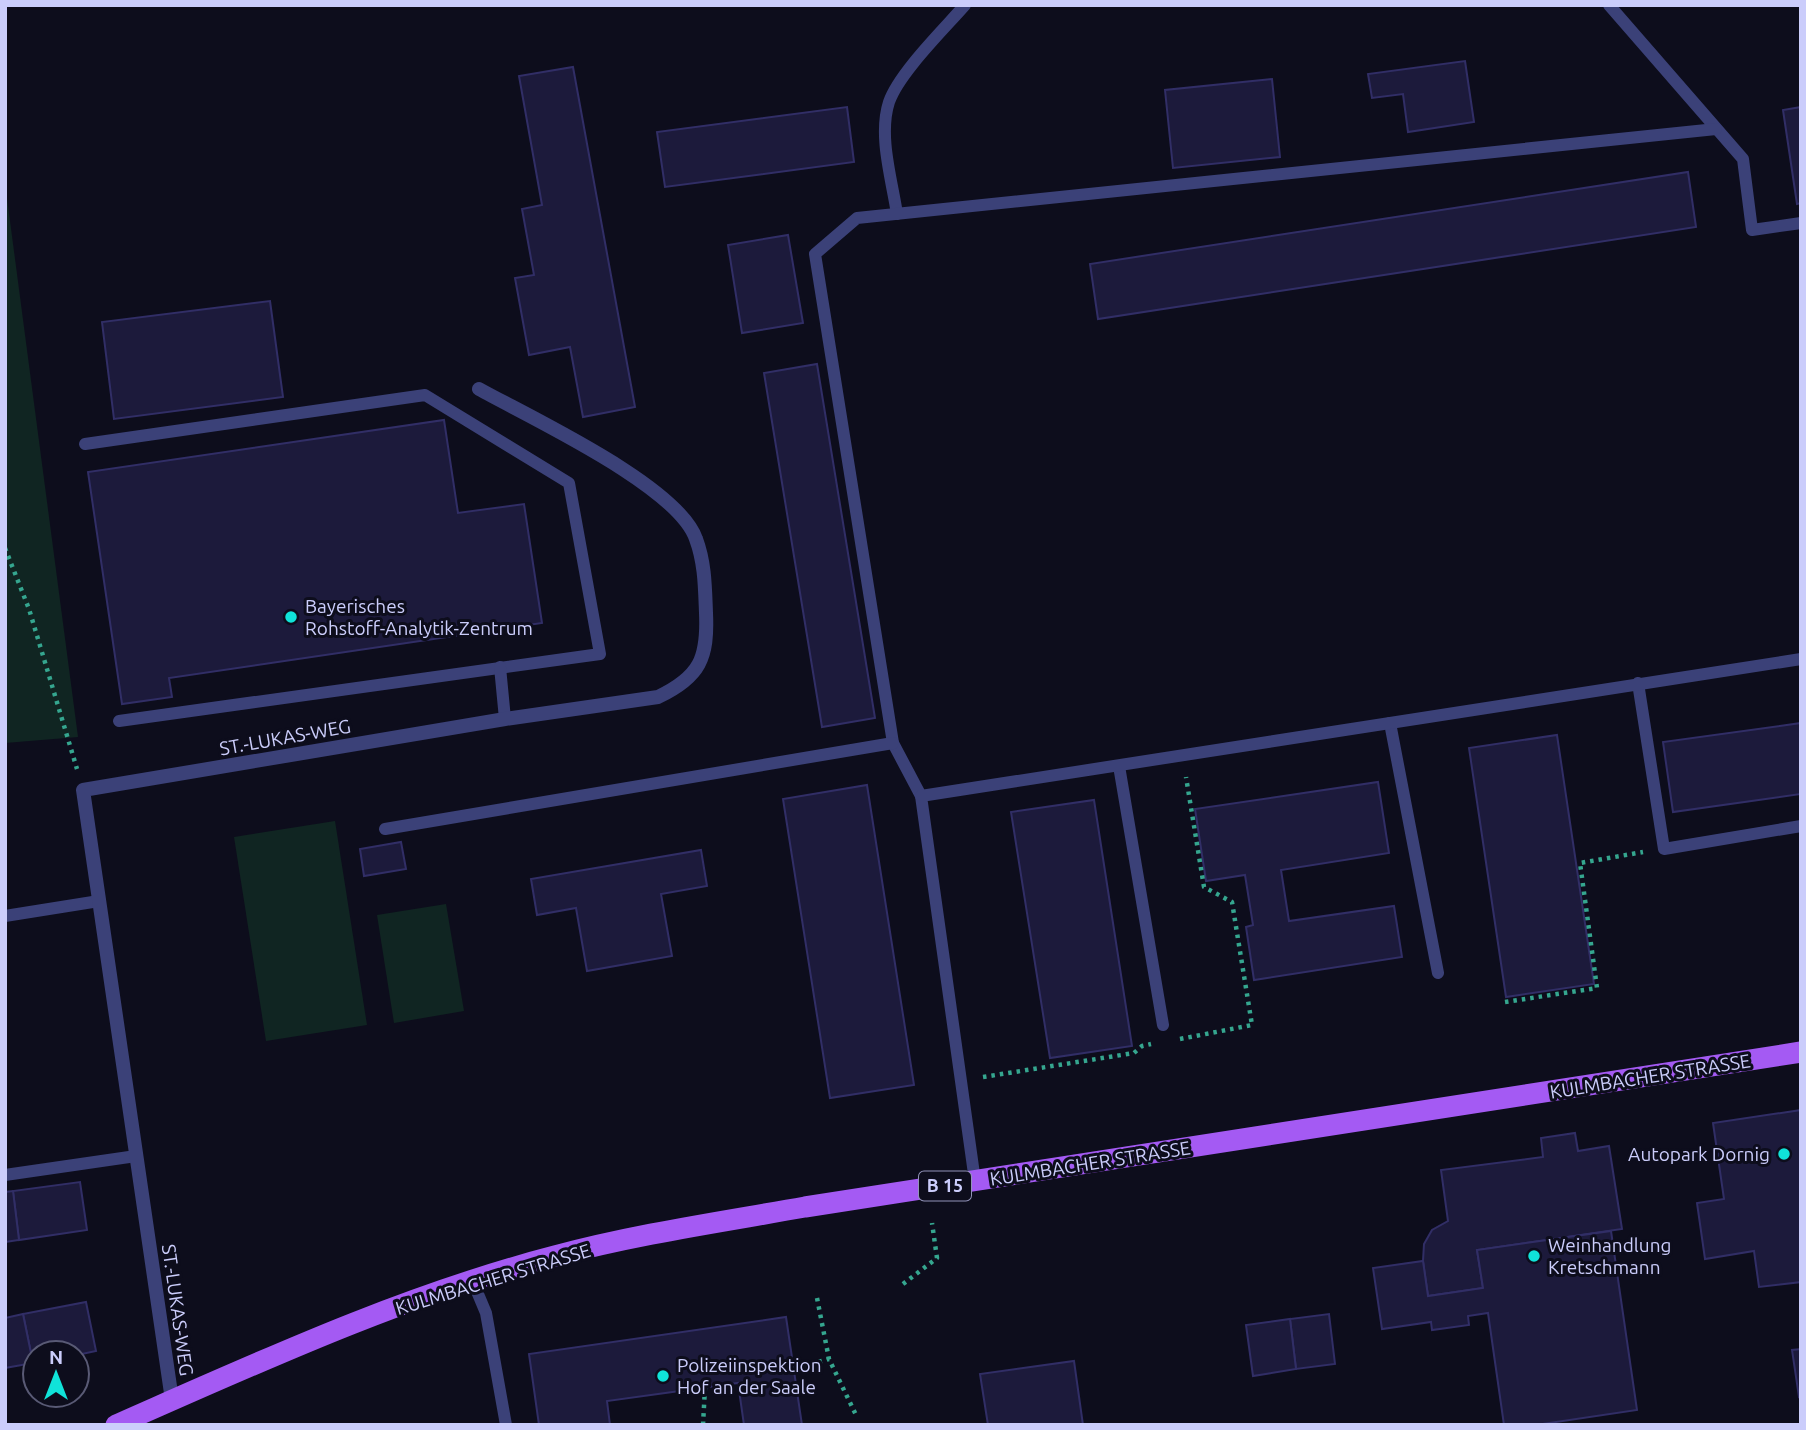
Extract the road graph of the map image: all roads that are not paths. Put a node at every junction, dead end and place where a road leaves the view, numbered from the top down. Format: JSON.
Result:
{"nodes":[{"id":1,"x":965,"y":5,"type":"edge"},
{"id":2,"x":1609,"y":5,"type":"edge"},
{"id":3,"x":1716,"y":129,"type":"junction"},
{"id":4,"x":897,"y":214,"type":"junction"},
{"id":5,"x":1801,"y":223,"type":"edge"},
{"id":6,"x":480,"y":389,"type":"dead end"},
{"id":7,"x":85,"y":444,"type":"dead end"},
{"id":8,"x":1801,"y":659,"type":"edge"},
{"id":9,"x":500,"y":667,"type":"junction"},
{"id":10,"x":1638,"y":683,"type":"junction"},
{"id":11,"x":505,"y":719,"type":"junction"},
{"id":12,"x":120,"y":721,"type":"dead end"},
{"id":13,"x":1390,"y":723,"type":"junction"},
{"id":14,"x":893,"y":743,"type":"junction"},
{"id":15,"x":1119,"y":766,"type":"junction"},
{"id":16,"x":921,"y":796,"type":"junction"},
{"id":17,"x":1801,"y":826,"type":"edge"},
{"id":18,"x":385,"y":829,"type":"dead end"},
{"id":19,"x":99,"y":901,"type":"junction"},
{"id":20,"x":5,"y":916,"type":"edge"},
{"id":21,"x":1438,"y":973,"type":"dead end"},
{"id":22,"x":1163,"y":1026,"type":"dead end"},
{"id":23,"x":1801,"y":1052,"type":"edge"},
{"id":24,"x":136,"y":1156,"type":"junction"},
{"id":25,"x":5,"y":1175,"type":"edge"},
{"id":26,"x":975,"y":1181,"type":"junction"},
{"id":27,"x":473,"y":1282,"type":"junction"},
{"id":28,"x":172,"y":1400,"type":"junction"},
{"id":29,"x":116,"y":1425,"type":"edge"},
{"id":30,"x":506,"y":1425,"type":"edge"}],
"edges":[{"from":1,"to":4,"type":"lane"},
{"from":2,"to":3,"type":"lane"},
{"from":3,"to":4,"type":"lane"},
{"from":3,"to":5,"type":"lane"},
{"from":4,"to":14,"type":"lane"},
{"from":6,"to":11,"type":"street","name":"ST.-LUKAS-WEG"},
{"from":7,"to":9,"type":"lane"},
{"from":8,"to":10,"type":"lane"},
{"from":9,"to":11,"type":"lane"},
{"from":9,"to":12,"type":"lane"},
{"from":10,"to":13,"type":"lane"},
{"from":10,"to":17,"type":"lane"},
{"from":11,"to":19,"type":"street","name":"ST.-LUKAS-WEG"},
{"from":13,"to":15,"type":"lane"},
{"from":13,"to":21,"type":"lane"},
{"from":14,"to":16,"type":"lane"},
{"from":14,"to":18,"type":"lane"},
{"from":15,"to":16,"type":"lane"},
{"from":15,"to":22,"type":"lane"},
{"from":16,"to":26,"type":"lane"},
{"from":19,"to":20,"type":"lane"},
{"from":19,"to":24,"type":"street","name":"ST.-LUKAS-WEG"},
{"from":23,"to":26,"type":"main road","name":"KULMBACHER STRASSE","number":"B 15"},
{"from":24,"to":25,"type":"lane"},
{"from":24,"to":28,"type":"street","name":"ST.-LUKAS-WEG"},
{"from":26,"to":27,"type":"main road","name":"KULMBACHER STRASSE","number":"B 15"},
{"from":27,"to":28,"type":"main road","name":"KULMBACHER STRASSE","number":"B 15"},
{"from":27,"to":30,"type":"lane"},
{"from":28,"to":29,"type":"main road","name":"KULMBACHER STRASSE","number":"B 15"}]}
